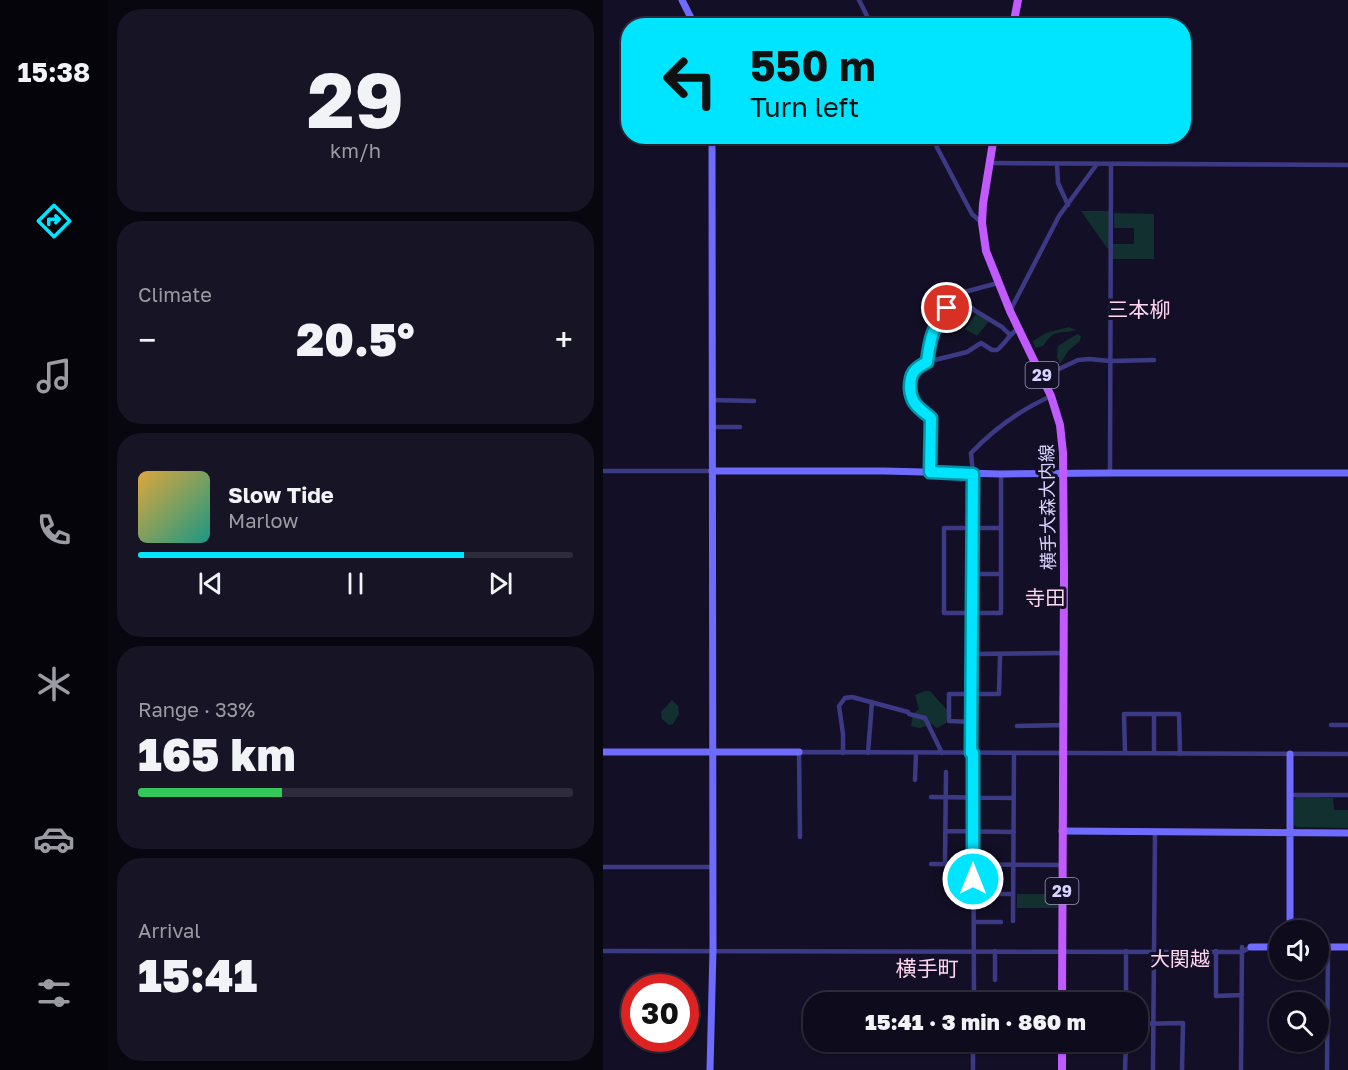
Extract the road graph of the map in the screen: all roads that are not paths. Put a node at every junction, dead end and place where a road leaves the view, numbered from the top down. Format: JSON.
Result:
{"nodes":[{"id":1,"x":682,"y":0,"type":"edge"},
{"id":2,"x":859,"y":0,"type":"edge"},
{"id":3,"x":1018,"y":0,"type":"edge"},
{"id":4,"x":691,"y":18,"type":"edge"},
{"id":5,"x":868,"y":18,"type":"edge"},
{"id":6,"x":1015,"y":18,"type":"edge"},
{"id":7,"x":712,"y":144,"type":"edge"},
{"id":8,"x":935,"y":144,"type":"edge"},
{"id":9,"x":993,"y":144,"type":"edge"},
{"id":10,"x":990,"y":163,"type":"junction"},
{"id":11,"x":1057,"y":164,"type":"junction"},
{"id":12,"x":1097,"y":164,"type":"junction"},
{"id":13,"x":1111,"y":164,"type":"junction"},
{"id":14,"x":1348,"y":165,"type":"edge"},
{"id":15,"x":1068,"y":205,"type":"junction"},
{"id":16,"x":982,"y":223,"type":"junction"},
{"id":17,"x":998,"y":283,"type":"junction"},
{"id":18,"x":957,"y":294,"type":"junction"},
{"id":19,"x":1010,"y":311,"type":"junction"},
{"id":20,"x":1019,"y":328,"type":"junction"},
{"id":21,"x":1009,"y":334,"type":"junction"},
{"id":22,"x":1154,"y":360,"type":"dead end"},
{"id":23,"x":1110,"y":361,"type":"junction"},
{"id":24,"x":927,"y":362,"type":"junction"},
{"id":25,"x":1042,"y":377,"type":"junction"},
{"id":26,"x":1051,"y":396,"type":"junction"},
{"id":27,"x":711,"y":400,"type":"junction"},
{"id":28,"x":755,"y":401,"type":"dead end"},
{"id":29,"x":711,"y":427,"type":"junction"},
{"id":30,"x":740,"y":427,"type":"dead end"},
{"id":31,"x":603,"y":471,"type":"edge"},
{"id":32,"x":712,"y":471,"type":"junction"},
{"id":33,"x":930,"y":472,"type":"junction"},
{"id":34,"x":1110,"y":472,"type":"junction"},
{"id":35,"x":1064,"y":473,"type":"junction"},
{"id":36,"x":1348,"y":473,"type":"edge"},
{"id":37,"x":973,"y":474,"type":"junction"},
{"id":38,"x":1001,"y":474,"type":"junction"},
{"id":39,"x":973,"y":528,"type":"junction"},
{"id":40,"x":1001,"y":528,"type":"junction"},
{"id":41,"x":973,"y":574,"type":"junction"},
{"id":42,"x":1001,"y":574,"type":"junction"},
{"id":43,"x":972,"y":613,"type":"junction"},
{"id":44,"x":1064,"y":653,"type":"junction"},
{"id":45,"x":973,"y":654,"type":"junction"},
{"id":46,"x":1000,"y":655,"type":"junction"},
{"id":47,"x":972,"y":694,"type":"junction"},
{"id":48,"x":871,"y":702,"type":"junction"},
{"id":49,"x":1154,"y":714,"type":"junction"},
{"id":50,"x":972,"y":722,"type":"junction"},
{"id":51,"x":1348,"y":724,"type":"edge"},
{"id":52,"x":1064,"y":725,"type":"junction"},
{"id":53,"x":1331,"y":725,"type":"dead end"},
{"id":54,"x":1017,"y":726,"type":"dead end"},
{"id":55,"x":712,"y":751,"type":"junction"},
{"id":56,"x":603,"y":752,"type":"edge"},
{"id":57,"x":799,"y":752,"type":"junction"},
{"id":58,"x":843,"y":753,"type":"junction"},
{"id":59,"x":868,"y":753,"type":"junction"},
{"id":60,"x":942,"y":753,"type":"junction"},
{"id":61,"x":972,"y":753,"type":"junction"},
{"id":62,"x":1014,"y":753,"type":"junction"},
{"id":63,"x":1064,"y":753,"type":"junction"},
{"id":64,"x":1125,"y":753,"type":"junction"},
{"id":65,"x":1154,"y":753,"type":"junction"},
{"id":66,"x":916,"y":754,"type":"junction"},
{"id":67,"x":1180,"y":754,"type":"junction"},
{"id":68,"x":1290,"y":754,"type":"junction"},
{"id":69,"x":1348,"y":754,"type":"edge"},
{"id":70,"x":946,"y":772,"type":"dead end"},
{"id":71,"x":915,"y":780,"type":"dead end"},
{"id":72,"x":1291,"y":795,"type":"junction"},
{"id":73,"x":1348,"y":795,"type":"edge"},
{"id":74,"x":931,"y":797,"type":"dead end"},
{"id":75,"x":946,"y":797,"type":"junction"},
{"id":76,"x":973,"y":797,"type":"junction"},
{"id":77,"x":1014,"y":798,"type":"junction"},
{"id":78,"x":946,"y":831,"type":"junction"},
{"id":79,"x":1062,"y":831,"type":"junction"},
{"id":80,"x":973,"y":832,"type":"junction"},
{"id":81,"x":1014,"y":832,"type":"junction"},
{"id":82,"x":1155,"y":832,"type":"junction"},
{"id":83,"x":1290,"y":833,"type":"junction"},
{"id":84,"x":1348,"y":833,"type":"edge"},
{"id":85,"x":800,"y":837,"type":"dead end"},
{"id":86,"x":931,"y":864,"type":"dead end"},
{"id":87,"x":945,"y":864,"type":"junction"},
{"id":88,"x":973,"y":864,"type":"junction"},
{"id":89,"x":1013,"y":865,"type":"junction"},
{"id":90,"x":1063,"y":865,"type":"junction"},
{"id":91,"x":603,"y":867,"type":"edge"},
{"id":92,"x":712,"y":867,"type":"junction"},
{"id":93,"x":973,"y":894,"type":"junction"},
{"id":94,"x":1013,"y":894,"type":"junction"},
{"id":95,"x":1290,"y":920,"type":"edge"},
{"id":96,"x":1013,"y":921,"type":"dead end"},
{"id":97,"x":973,"y":922,"type":"junction"},
{"id":98,"x":1001,"y":922,"type":"dead end"},
{"id":99,"x":1269,"y":947,"type":"edge"},
{"id":100,"x":1329,"y":947,"type":"edge"},
{"id":101,"x":1348,"y":947,"type":"edge"},
{"id":102,"x":1251,"y":948,"type":"joint"},
{"id":103,"x":1242,"y":949,"type":"junction"},
{"id":104,"x":713,"y":950,"type":"junction"},
{"id":105,"x":603,"y":951,"type":"edge"},
{"id":106,"x":973,"y":951,"type":"junction"},
{"id":107,"x":995,"y":951,"type":"junction"},
{"id":108,"x":1062,"y":951,"type":"junction"},
{"id":109,"x":1126,"y":951,"type":"junction"},
{"id":110,"x":1153,"y":951,"type":"junction"},
{"id":111,"x":1216,"y":951,"type":"junction"},
{"id":112,"x":995,"y":980,"type":"dead end"},
{"id":113,"x":1328,"y":980,"type":"edge"},
{"id":114,"x":974,"y":992,"type":"edge"},
{"id":115,"x":1062,"y":992,"type":"edge"},
{"id":116,"x":1126,"y":992,"type":"edge"},
{"id":117,"x":1242,"y":995,"type":"junction"},
{"id":118,"x":1148,"y":1023,"type":"edge"},
{"id":119,"x":1153,"y":1023,"type":"junction"},
{"id":120,"x":973,"y":1052,"type":"edge"},
{"id":121,"x":1062,"y":1052,"type":"edge"},
{"id":122,"x":1126,"y":1052,"type":"edge"},
{"id":123,"x":710,"y":1070,"type":"edge"},
{"id":124,"x":973,"y":1070,"type":"edge"},
{"id":125,"x":1062,"y":1070,"type":"edge"},
{"id":126,"x":1125,"y":1070,"type":"edge"},
{"id":127,"x":1153,"y":1070,"type":"edge"},
{"id":128,"x":1182,"y":1070,"type":"edge"},
{"id":129,"x":1241,"y":1070,"type":"edge"},
{"id":130,"x":1327,"y":1070,"type":"edge"}],
"edges":[{"from":1,"to":4,"type":"street"},
{"from":2,"to":5,"type":"street"},
{"from":3,"to":6,"type":"main road"},
{"from":7,"to":27,"type":"street"},
{"from":8,"to":16,"type":"street"},
{"from":9,"to":10,"type":"main road","name":"横手大森大内線","number":"29"},
{"from":10,"to":11,"type":"street"},
{"from":10,"to":16,"type":"main road","name":"横手大森大内線","number":"29"},
{"from":11,"to":12,"type":"street"},
{"from":11,"to":15,"type":"street"},
{"from":12,"to":13,"type":"street"},
{"from":12,"to":15,"type":"street"},
{"from":13,"to":14,"type":"street"},
{"from":13,"to":23,"type":"street"},
{"from":15,"to":19,"type":"street"},
{"from":16,"to":17,"type":"main road","name":"横手大森大内線","number":"29"},
{"from":17,"to":18,"type":"street"},
{"from":17,"to":19,"type":"main road","name":"横手大森大内線","number":"29"},
{"from":18,"to":21,"type":"street"},
{"from":18,"to":24,"type":"street"},
{"from":19,"to":20,"type":"main road","name":"横手大森大内線","number":"29"},
{"from":20,"to":21,"type":"street"},
{"from":20,"to":25,"type":"main road","name":"横手大森大内線","number":"29"},
{"from":21,"to":24,"type":"street"},
{"from":22,"to":23,"type":"street"},
{"from":23,"to":25,"type":"street"},
{"from":23,"to":34,"type":"street"},
{"from":24,"to":33,"type":"street"},
{"from":25,"to":26,"type":"main road","name":"横手大森大内線","number":"29"},
{"from":26,"to":35,"type":"main road","name":"横手大森大内線","number":"29"},
{"from":26,"to":37,"type":"street"},
{"from":27,"to":28,"type":"street"},
{"from":27,"to":29,"type":"street"},
{"from":29,"to":30,"type":"street"},
{"from":29,"to":32,"type":"street"},
{"from":31,"to":32,"type":"street"},
{"from":32,"to":33,"type":"street"},
{"from":32,"to":55,"type":"street"},
{"from":33,"to":37,"type":"street"},
{"from":34,"to":35,"type":"street"},
{"from":34,"to":36,"type":"street"},
{"from":35,"to":38,"type":"street"},
{"from":35,"to":44,"type":"main road","name":"横手大森大内線","number":"29"},
{"from":37,"to":38,"type":"street"},
{"from":37,"to":39,"type":"street"},
{"from":38,"to":40,"type":"street"},
{"from":39,"to":40,"type":"street"},
{"from":39,"to":41,"type":"street"},
{"from":39,"to":43,"type":"street"},
{"from":40,"to":42,"type":"street"},
{"from":41,"to":42,"type":"street"},
{"from":41,"to":43,"type":"street"},
{"from":42,"to":43,"type":"street"},
{"from":43,"to":45,"type":"street"},
{"from":44,"to":46,"type":"street"},
{"from":44,"to":52,"type":"main road","name":"横手大森大内線","number":"29"},
{"from":45,"to":46,"type":"street"},
{"from":45,"to":47,"type":"street"},
{"from":46,"to":47,"type":"street"},
{"from":47,"to":50,"type":"street"},
{"from":47,"to":50,"type":"street"},
{"from":48,"to":58,"type":"street"},
{"from":48,"to":59,"type":"street"},
{"from":48,"to":60,"type":"street"},
{"from":49,"to":64,"type":"street"},
{"from":49,"to":65,"type":"street"},
{"from":49,"to":67,"type":"street"},
{"from":50,"to":61,"type":"street"},
{"from":51,"to":53,"type":"street"},
{"from":52,"to":54,"type":"street"},
{"from":52,"to":63,"type":"main road","name":"横手大森大内線","number":"29"},
{"from":55,"to":56,"type":"street"},
{"from":55,"to":57,"type":"street"},
{"from":55,"to":92,"type":"street"},
{"from":57,"to":58,"type":"street"},
{"from":57,"to":85,"type":"street"},
{"from":58,"to":59,"type":"street"},
{"from":59,"to":66,"type":"street"},
{"from":60,"to":61,"type":"street"},
{"from":60,"to":66,"type":"street"},
{"from":61,"to":62,"type":"street"},
{"from":61,"to":76,"type":"street"},
{"from":62,"to":63,"type":"street"},
{"from":62,"to":77,"type":"street"},
{"from":63,"to":64,"type":"street"},
{"from":63,"to":79,"type":"main road","name":"横手大森大内線","number":"29"},
{"from":64,"to":65,"type":"street"},
{"from":65,"to":67,"type":"street"},
{"from":66,"to":71,"type":"street"},
{"from":67,"to":68,"type":"street"},
{"from":68,"to":69,"type":"street"},
{"from":68,"to":72,"type":"street"},
{"from":70,"to":75,"type":"street"},
{"from":72,"to":73,"type":"street"},
{"from":72,"to":83,"type":"street"},
{"from":74,"to":75,"type":"street"},
{"from":75,"to":76,"type":"street"},
{"from":75,"to":78,"type":"street"},
{"from":76,"to":77,"type":"street"},
{"from":76,"to":80,"type":"street"},
{"from":77,"to":81,"type":"street"},
{"from":78,"to":80,"type":"street"},
{"from":78,"to":87,"type":"street"},
{"from":79,"to":82,"type":"street"},
{"from":79,"to":90,"type":"main road","name":"横手大森大内線","number":"29"},
{"from":80,"to":81,"type":"street"},
{"from":80,"to":88,"type":"street"},
{"from":81,"to":89,"type":"street"},
{"from":82,"to":83,"type":"street"},
{"from":82,"to":110,"type":"street"},
{"from":83,"to":84,"type":"street"},
{"from":83,"to":95,"type":"street"},
{"from":86,"to":87,"type":"street"},
{"from":87,"to":88,"type":"street"},
{"from":88,"to":89,"type":"street"},
{"from":88,"to":93,"type":"street"},
{"from":89,"to":90,"type":"street"},
{"from":89,"to":94,"type":"street"},
{"from":90,"to":108,"type":"main road","name":"横手大森大内線","number":"29"},
{"from":91,"to":92,"type":"street"},
{"from":92,"to":104,"type":"street"},
{"from":93,"to":94,"type":"street"},
{"from":93,"to":97,"type":"street"},
{"from":94,"to":96,"type":"street"},
{"from":97,"to":98,"type":"street"},
{"from":97,"to":106,"type":"street"},
{"from":99,"to":102,"type":"street"},
{"from":100,"to":101,"type":"street"},
{"from":102,"to":103,"type":"street"},
{"from":103,"to":111,"type":"street"},
{"from":103,"to":117,"type":"street"},
{"from":104,"to":105,"type":"street"},
{"from":104,"to":106,"type":"street"},
{"from":104,"to":123,"type":"street"},
{"from":106,"to":107,"type":"street"},
{"from":106,"to":114,"type":"street"},
{"from":107,"to":108,"type":"street"},
{"from":107,"to":112,"type":"street"},
{"from":108,"to":109,"type":"street"},
{"from":108,"to":115,"type":"main road","name":"横手大森大内線","number":"29"},
{"from":109,"to":110,"type":"street"},
{"from":109,"to":116,"type":"street"},
{"from":110,"to":111,"type":"street"},
{"from":110,"to":119,"type":"street"},
{"from":111,"to":117,"type":"street"},
{"from":113,"to":130,"type":"street"},
{"from":117,"to":129,"type":"street"},
{"from":118,"to":119,"type":"street"},
{"from":119,"to":127,"type":"street"},
{"from":119,"to":128,"type":"street"},
{"from":120,"to":124,"type":"street"},
{"from":121,"to":125,"type":"main road"},
{"from":122,"to":126,"type":"street"}]}
